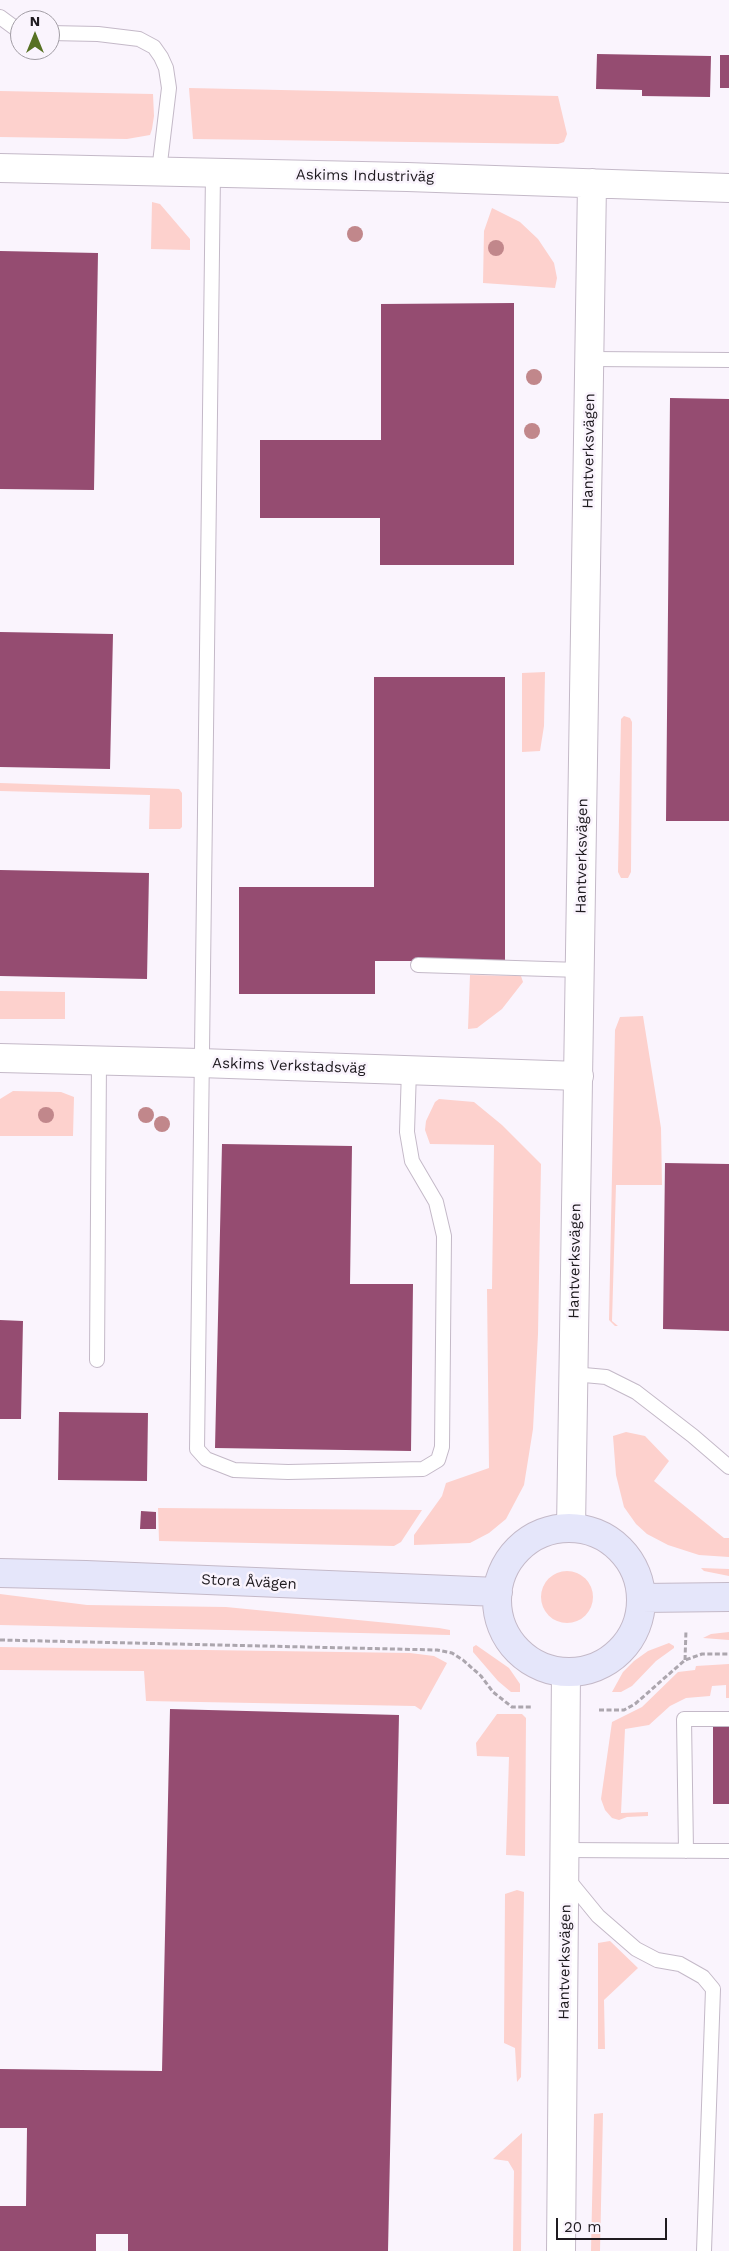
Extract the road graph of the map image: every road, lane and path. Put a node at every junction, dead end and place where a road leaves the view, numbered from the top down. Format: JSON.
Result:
{"nodes":[{"id":1,"x":60,"y":33,"type":"edge"},
{"id":2,"x":0,"y":168,"type":"edge"},
{"id":3,"x":159,"y":172,"type":"junction"},
{"id":4,"x":213,"y":173,"type":"junction"},
{"id":5,"x":592,"y":183,"type":"junction"},
{"id":6,"x":729,"y":188,"type":"edge"},
{"id":7,"x":591,"y":360,"type":"junction"},
{"id":8,"x":729,"y":360,"type":"edge"},
{"id":9,"x":418,"y":964,"type":"dead end"},
{"id":10,"x":580,"y":970,"type":"junction"},
{"id":11,"x":0,"y":1058,"type":"edge"},
{"id":12,"x":99,"y":1060,"type":"junction"},
{"id":13,"x":200,"y":1063,"type":"junction"},
{"id":14,"x":409,"y":1070,"type":"junction"},
{"id":15,"x":579,"y":1076,"type":"junction"},
{"id":16,"x":97,"y":1360,"type":"dead end"},
{"id":17,"x":573,"y":1374,"type":"junction"},
{"id":18,"x":729,"y":1467,"type":"edge"},
{"id":19,"x":571,"y":1528,"type":"junction"},
{"id":20,"x":0,"y":1573,"type":"edge"},
{"id":21,"x":498,"y":1592,"type":"junction"},
{"id":22,"x":729,"y":1597,"type":"edge"},
{"id":23,"x":642,"y":1598,"type":"junction"},
{"id":24,"x":0,"y":1640,"type":"edge"},
{"id":25,"x":729,"y":1654,"type":"edge"},
{"id":26,"x":566,"y":1672,"type":"junction"},
{"id":27,"x":567,"y":1709,"type":"junction"},
{"id":28,"x":729,"y":1720,"type":"edge"},
{"id":29,"x":566,"y":1850,"type":"junction"},
{"id":30,"x":686,"y":1851,"type":"junction"},
{"id":31,"x":729,"y":1851,"type":"edge"},
{"id":32,"x":566,"y":1877,"type":"junction"},
{"id":33,"x":562,"y":2251,"type":"edge"},
{"id":34,"x":704,"y":2251,"type":"edge"}],
"edges":[{"from":1,"to":3,"type":"lane"},
{"from":2,"to":3,"type":"street","name":"Askims Industriväg"},
{"from":3,"to":4,"type":"street","name":"Askims Industriväg"},
{"from":4,"to":5,"type":"street","name":"Askims Industriväg"},
{"from":4,"to":13,"type":"lane"},
{"from":5,"to":6,"type":"street","name":"Askims Industriväg"},
{"from":5,"to":7,"type":"street","name":"Hantverksvägen"},
{"from":7,"to":8,"type":"lane"},
{"from":7,"to":10,"type":"street","name":"Hantverksvägen"},
{"from":9,"to":10,"type":"lane"},
{"from":10,"to":15,"type":"street","name":"Hantverksvägen"},
{"from":11,"to":12,"type":"street","name":"Askims Verkstadsväg"},
{"from":12,"to":13,"type":"street","name":"Askims Verkstadsväg"},
{"from":12,"to":16,"type":"lane"},
{"from":13,"to":14,"type":"street","name":"Askims Verkstadsväg"},
{"from":13,"to":14,"type":"lane"},
{"from":14,"to":15,"type":"street","name":"Askims Verkstadsväg"},
{"from":15,"to":17,"type":"street","name":"Hantverksvägen"},
{"from":17,"to":18,"type":"lane"},
{"from":17,"to":19,"type":"street","name":"Hantverksvägen"},
{"from":19,"to":21,"type":"street"},
{"from":19,"to":23,"type":"street"},
{"from":20,"to":21,"type":"street","name":"Stora Åvägen"},
{"from":21,"to":26,"type":"street"},
{"from":22,"to":23,"type":"street"},
{"from":23,"to":26,"type":"street"},
{"from":24,"to":27,"type":"path"},
{"from":25,"to":27,"type":"path"},
{"from":26,"to":27,"type":"street","name":"Hantverksvägen"},
{"from":27,"to":29,"type":"street","name":"Hantverksvägen"},
{"from":28,"to":30,"type":"lane"},
{"from":29,"to":30,"type":"lane"},
{"from":29,"to":32,"type":"street","name":"Hantverksvägen"},
{"from":30,"to":31,"type":"lane"},
{"from":32,"to":33,"type":"street","name":"Hantverksvägen"},
{"from":32,"to":34,"type":"lane"}]}
